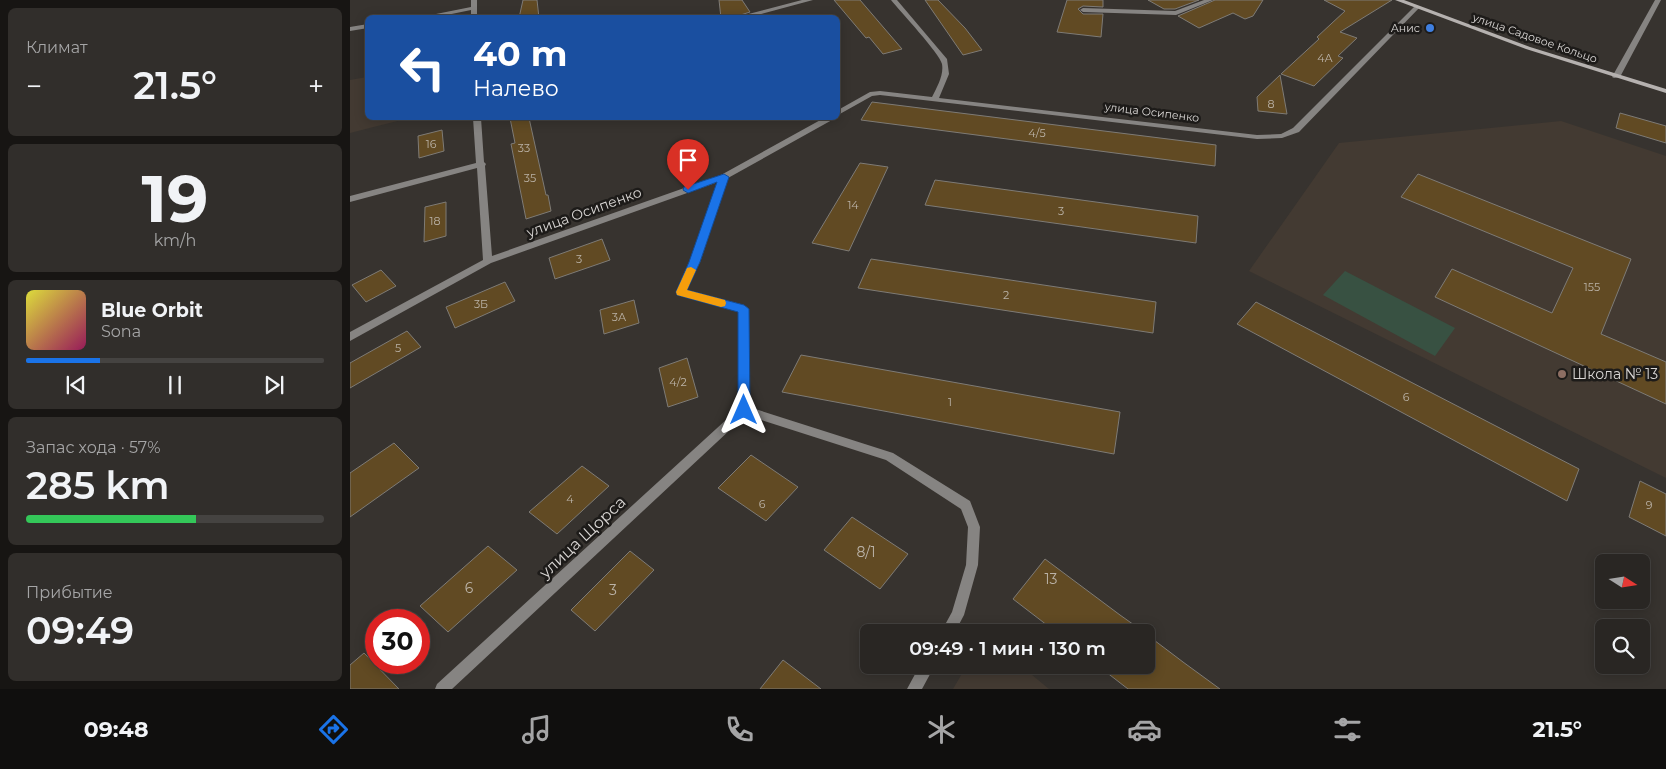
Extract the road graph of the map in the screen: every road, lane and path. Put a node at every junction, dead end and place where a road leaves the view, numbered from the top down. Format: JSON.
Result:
{"nodes":[{"id":1,"x":474,"y":0,"type":"edge"},
{"id":2,"x":810,"y":0,"type":"edge"},
{"id":3,"x":894,"y":0,"type":"edge"},
{"id":4,"x":1210,"y":0,"type":"edge"},
{"id":5,"x":1398,"y":0,"type":"edge"},
{"id":6,"x":1658,"y":0,"type":"edge"},
{"id":7,"x":1417,"y":7,"type":"junction"},
{"id":8,"x":474,"y":8,"type":"junction"},
{"id":9,"x":1083,"y":10,"type":"dead end"},
{"id":10,"x":436,"y":15,"type":"edge"},
{"id":11,"x":474,"y":15,"type":"edge"},
{"id":12,"x":748,"y":15,"type":"edge"},
{"id":13,"x":365,"y":26,"type":"edge"},
{"id":14,"x":350,"y":29,"type":"edge"},
{"id":15,"x":1616,"y":77,"type":"junction"},
{"id":16,"x":1666,"y":91,"type":"edge"},
{"id":17,"x":935,"y":99,"type":"junction"},
{"id":18,"x":840,"y":112,"type":"edge"},
{"id":19,"x":478,"y":120,"type":"edge"},
{"id":20,"x":825,"y":120,"type":"edge"},
{"id":21,"x":482,"y":164,"type":"junction"},
{"id":22,"x":724,"y":177,"type":"junction"},
{"id":23,"x":350,"y":199,"type":"edge"},
{"id":24,"x":488,"y":261,"type":"junction"},
{"id":25,"x":350,"y":337,"type":"edge"},
{"id":26,"x":744,"y":410,"type":"junction"},
{"id":27,"x":953,"y":624,"type":"edge"},
{"id":28,"x":923,"y":674,"type":"edge"},
{"id":29,"x":442,"y":689,"type":"edge"},
{"id":30,"x":914,"y":689,"type":"edge"}],
"edges":[{"from":1,"to":8,"type":"street"},
{"from":2,"to":12,"type":"street"},
{"from":3,"to":17,"type":"street"},
{"from":4,"to":9,"type":"street"},
{"from":5,"to":7,"type":"main road","name":"улица Садовое Кольцо"},
{"from":6,"to":15,"type":"street"},
{"from":7,"to":15,"type":"main road","name":"улица Садовое Кольцо"},
{"from":7,"to":17,"type":"street","name":"улица Осипенко"},
{"from":8,"to":10,"type":"street"},
{"from":8,"to":11,"type":"street"},
{"from":13,"to":14,"type":"street"},
{"from":15,"to":16,"type":"main road","name":"улица Садовое Кольцо"},
{"from":17,"to":18,"type":"street","name":"улица Осипенко"},
{"from":19,"to":21,"type":"street"},
{"from":20,"to":22,"type":"street","name":"улица Осипенко"},
{"from":21,"to":23,"type":"street"},
{"from":21,"to":24,"type":"street"},
{"from":22,"to":24,"type":"street","name":"улица Осипенко"},
{"from":22,"to":26,"type":"street"},
{"from":24,"to":25,"type":"street","name":"улица Осипенко"},
{"from":26,"to":27,"type":"street"},
{"from":26,"to":29,"type":"street","name":"улица Щорса"},
{"from":28,"to":30,"type":"street"}]}
